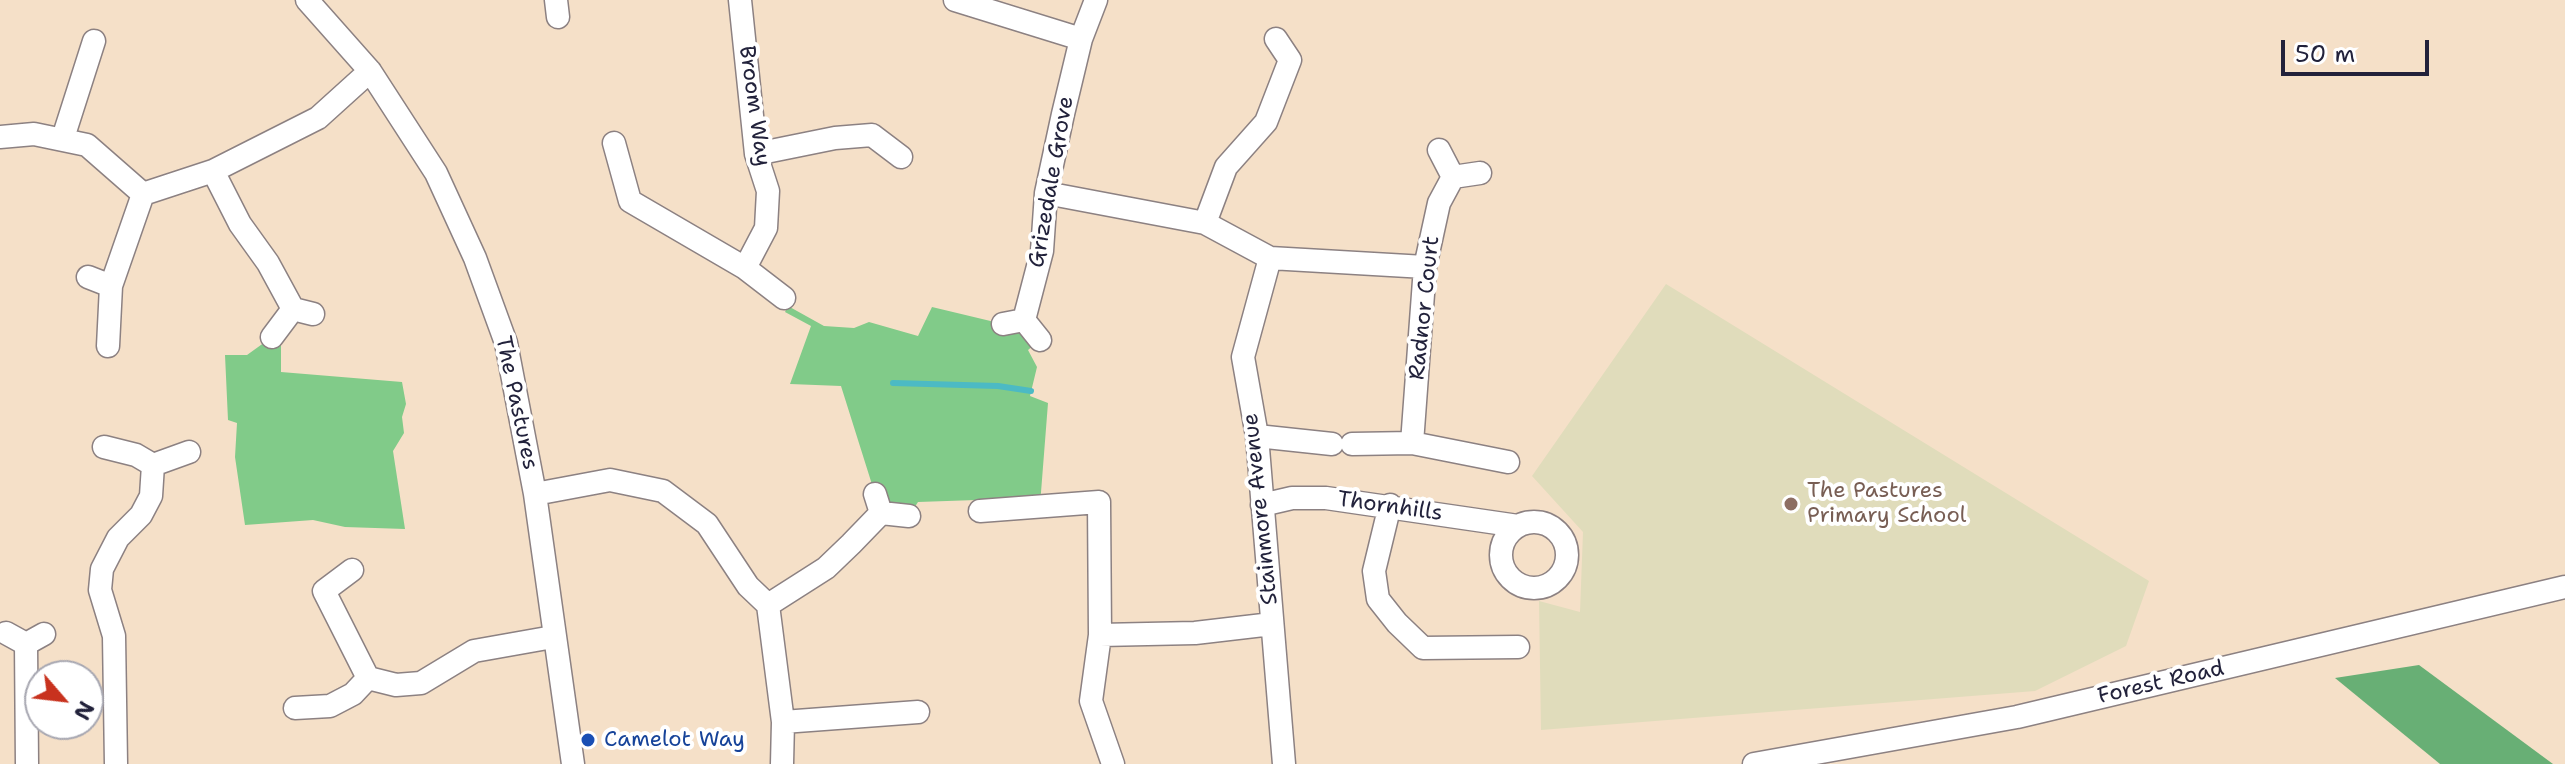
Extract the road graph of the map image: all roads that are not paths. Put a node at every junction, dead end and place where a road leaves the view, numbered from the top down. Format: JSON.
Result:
{"nodes":[{"id":1,"x":307,"y":0,"type":"edge"},
{"id":2,"x":740,"y":0,"type":"edge"},
{"id":3,"x":955,"y":0,"type":"edge"},
{"id":4,"x":1096,"y":0,"type":"edge"},
{"id":5,"x":1081,"y":39,"type":"junction"},
{"id":6,"x":1276,"y":39,"type":"dead end"},
{"id":7,"x":94,"y":41,"type":"dead end"},
{"id":8,"x":370,"y":71,"type":"junction"},
{"id":9,"x":0,"y":137,"type":"edge"},
{"id":10,"x":63,"y":138,"type":"junction"},
{"id":11,"x":614,"y":143,"type":"dead end"},
{"id":12,"x":1439,"y":150,"type":"dead end"},
{"id":13,"x":756,"y":154,"type":"junction"},
{"id":14,"x":901,"y":157,"type":"dead end"},
{"id":15,"x":213,"y":171,"type":"junction"},
{"id":16,"x":1480,"y":173,"type":"dead end"},
{"id":17,"x":1453,"y":177,"type":"junction"},
{"id":18,"x":1046,"y":193,"type":"junction"},
{"id":19,"x":143,"y":194,"type":"junction"},
{"id":20,"x":1205,"y":223,"type":"junction"},
{"id":21,"x":1270,"y":258,"type":"junction"},
{"id":22,"x":1425,"y":267,"type":"junction"},
{"id":23,"x":745,"y":268,"type":"junction"},
{"id":24,"x":88,"y":277,"type":"dead end"},
{"id":25,"x":111,"y":286,"type":"junction"},
{"id":26,"x":784,"y":298,"type":"dead end"},
{"id":27,"x":272,"y":337,"type":"dead end"},
{"id":28,"x":1040,"y":340,"type":"dead end"},
{"id":29,"x":108,"y":346,"type":"dead end"},
{"id":30,"x":1257,"y":436,"type":"junction"},
{"id":31,"x":1412,"y":443,"type":"junction"},
{"id":32,"x":104,"y":447,"type":"dead end"},
{"id":33,"x":189,"y":452,"type":"dead end"},
{"id":34,"x":1508,"y":462,"type":"dead end"},
{"id":35,"x":153,"y":465,"type":"junction"},
{"id":36,"x":535,"y":494,"type":"junction"},
{"id":37,"x":1262,"y":505,"type":"junction"},
{"id":38,"x":1390,"y":505,"type":"junction"},
{"id":39,"x":980,"y":511,"type":"dead end"},
{"id":40,"x":909,"y":516,"type":"dead end"},
{"id":41,"x":1518,"y":526,"type":"dead end"},
{"id":42,"x":352,"y":570,"type":"dead end"},
{"id":43,"x":2565,"y":587,"type":"edge"},
{"id":44,"x":768,"y":605,"type":"junction"},
{"id":45,"x":1272,"y":624,"type":"junction"},
{"id":46,"x":6,"y":633,"type":"dead end"},
{"id":47,"x":1100,"y":635,"type":"junction"},
{"id":48,"x":553,"y":637,"type":"junction"},
{"id":49,"x":1518,"y":647,"type":"dead end"},
{"id":50,"x":368,"y":678,"type":"junction"},
{"id":51,"x":295,"y":708,"type":"dead end"},
{"id":52,"x":918,"y":712,"type":"dead end"},
{"id":53,"x":783,"y":722,"type":"junction"},
{"id":54,"x":27,"y":764,"type":"edge"},
{"id":55,"x":116,"y":764,"type":"edge"},
{"id":56,"x":573,"y":764,"type":"edge"},
{"id":57,"x":782,"y":764,"type":"edge"},
{"id":58,"x":1113,"y":764,"type":"edge"},
{"id":59,"x":1284,"y":764,"type":"edge"},
{"id":60,"x":1754,"y":764,"type":"edge"}],
"edges":[{"from":1,"to":8,"type":"street","name":"The Pastures"},
{"from":2,"to":13,"type":"street","name":"Broom Way"},
{"from":3,"to":5,"type":"street"},
{"from":4,"to":5,"type":"street","name":"Grizedale Grove"},
{"from":5,"to":18,"type":"street","name":"Grizedale Grove"},
{"from":6,"to":20,"type":"street"},
{"from":7,"to":10,"type":"street"},
{"from":8,"to":15,"type":"street"},
{"from":8,"to":36,"type":"street","name":"The Pastures"},
{"from":9,"to":10,"type":"street"},
{"from":10,"to":19,"type":"street"},
{"from":11,"to":23,"type":"street"},
{"from":12,"to":17,"type":"street"},
{"from":13,"to":14,"type":"street"},
{"from":13,"to":23,"type":"street","name":"Broom Way"},
{"from":15,"to":19,"type":"street"},
{"from":15,"to":27,"type":"street"},
{"from":16,"to":17,"type":"street"},
{"from":17,"to":22,"type":"street","name":"Radnor Court"},
{"from":18,"to":20,"type":"street"},
{"from":18,"to":28,"type":"street","name":"Grizedale Grove"},
{"from":19,"to":25,"type":"street"},
{"from":20,"to":21,"type":"street"},
{"from":21,"to":22,"type":"street"},
{"from":21,"to":30,"type":"street","name":"Stainmore Avenue"},
{"from":22,"to":31,"type":"street","name":"Radnor Court"},
{"from":23,"to":26,"type":"street"},
{"from":24,"to":25,"type":"street"},
{"from":25,"to":29,"type":"street"},
{"from":30,"to":31,"type":"street"},
{"from":30,"to":37,"type":"street","name":"Stainmore Avenue"},
{"from":31,"to":34,"type":"street"},
{"from":32,"to":35,"type":"street"},
{"from":33,"to":35,"type":"street"},
{"from":35,"to":55,"type":"street"},
{"from":36,"to":44,"type":"street"},
{"from":36,"to":48,"type":"street","name":"The Pastures"},
{"from":37,"to":38,"type":"street","name":"Thornhills"},
{"from":37,"to":45,"type":"street","name":"Stainmore Avenue"},
{"from":38,"to":41,"type":"street","name":"Thornhills"},
{"from":38,"to":49,"type":"street"},
{"from":39,"to":47,"type":"street"},
{"from":40,"to":44,"type":"street"},
{"from":42,"to":50,"type":"street"},
{"from":43,"to":60,"type":"street","name":"Forest Road"},
{"from":44,"to":53,"type":"street"},
{"from":45,"to":47,"type":"street"},
{"from":45,"to":59,"type":"street","name":"Stainmore Avenue"},
{"from":46,"to":54,"type":"street"},
{"from":47,"to":58,"type":"street"},
{"from":48,"to":50,"type":"street"},
{"from":48,"to":56,"type":"street","name":"The Pastures"},
{"from":50,"to":51,"type":"street"},
{"from":52,"to":53,"type":"street"},
{"from":53,"to":57,"type":"street"}]}
